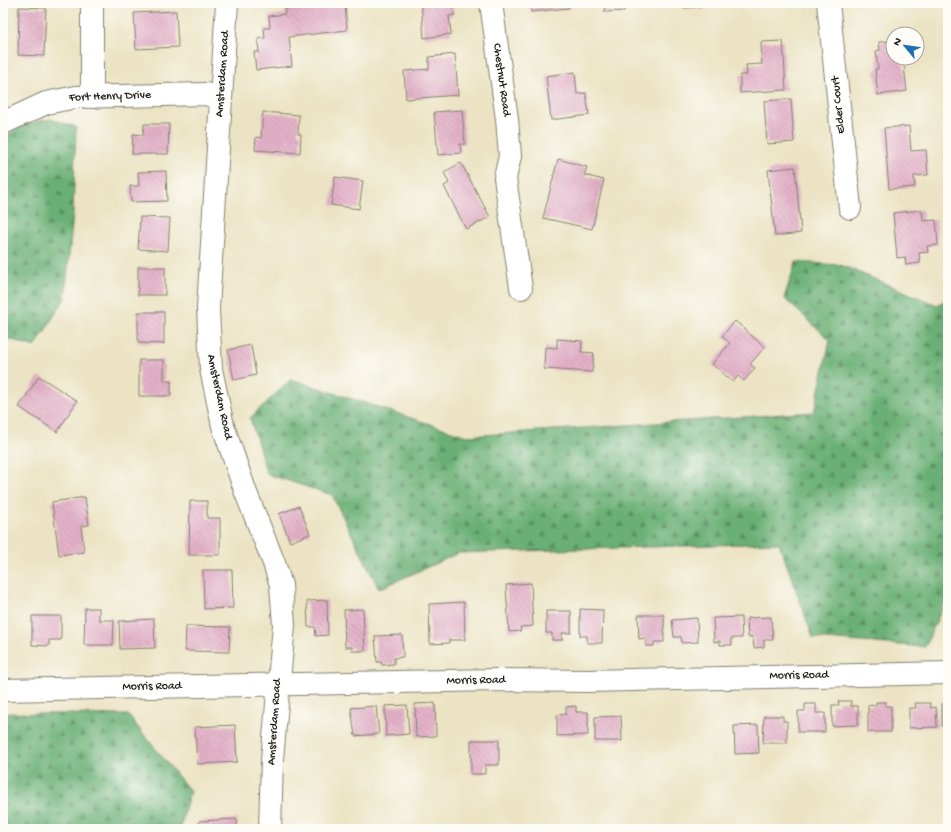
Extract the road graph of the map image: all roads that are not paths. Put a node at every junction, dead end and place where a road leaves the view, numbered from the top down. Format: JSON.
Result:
{"nodes":[{"id":1,"x":92,"y":3,"type":"edge"},
{"id":2,"x":227,"y":3,"type":"edge"},
{"id":3,"x":491,"y":3,"type":"edge"},
{"id":4,"x":828,"y":3,"type":"edge"},
{"id":5,"x":92,"y":97,"type":"junction"},
{"id":6,"x":221,"y":98,"type":"junction"},
{"id":7,"x":3,"y":123,"type":"edge"},
{"id":8,"x":850,"y":208,"type":"dead end"},
{"id":9,"x":521,"y":288,"type":"dead end"},
{"id":10,"x":948,"y":673,"type":"edge"},
{"id":11,"x":277,"y":684,"type":"junction"},
{"id":12,"x":3,"y":690,"type":"edge"},
{"id":13,"x":269,"y":827,"type":"edge"}],
"edges":[{"from":1,"to":5,"type":"street"},
{"from":2,"to":6,"type":"street","name":"Amsterdam Road"},
{"from":3,"to":9,"type":"street","name":"Chestnut Road"},
{"from":4,"to":8,"type":"street","name":"Elder Court"},
{"from":5,"to":6,"type":"street","name":"Fort Henry Drive"},
{"from":5,"to":7,"type":"street","name":"Fort Henry Drive"},
{"from":6,"to":11,"type":"street","name":"Amsterdam Road"},
{"from":10,"to":11,"type":"street","name":"Morris Road"},
{"from":11,"to":12,"type":"street","name":"Morris Road"},
{"from":11,"to":13,"type":"street","name":"Amsterdam Road"}]}
